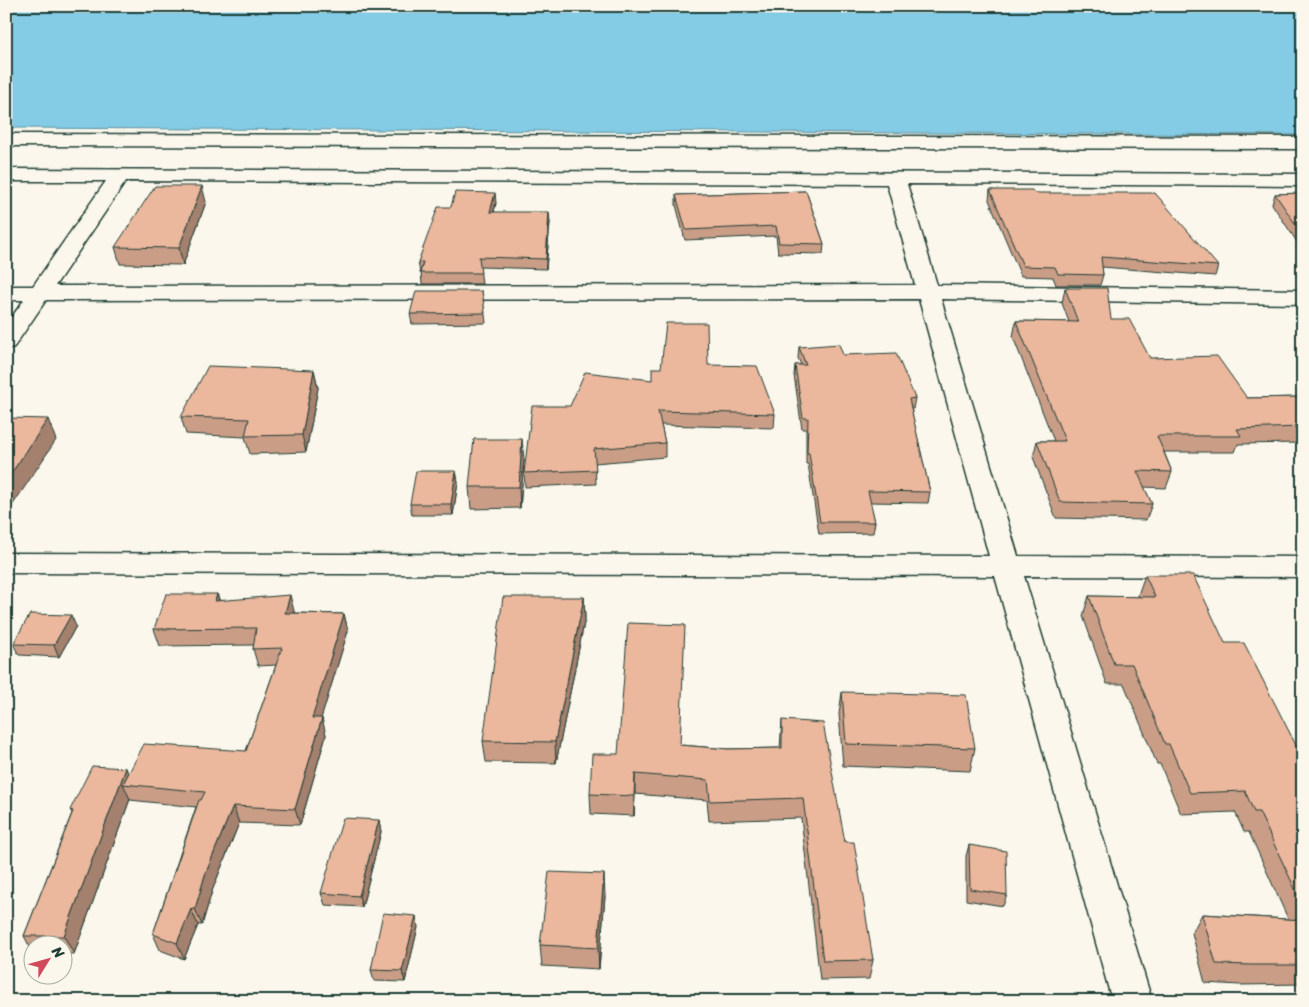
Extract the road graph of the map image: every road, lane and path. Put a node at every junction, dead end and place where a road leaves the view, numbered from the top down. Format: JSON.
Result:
{"nodes":[{"id":1,"x":6,"y":140,"type":"edge"},
{"id":2,"x":1303,"y":143,"type":"edge"},
{"id":3,"x":6,"y":175,"type":"edge"},
{"id":4,"x":120,"y":175,"type":"junction"},
{"id":5,"x":896,"y":178,"type":"junction"},
{"id":6,"x":1303,"y":180,"type":"edge"},
{"id":7,"x":928,"y":292,"type":"junction"},
{"id":8,"x":6,"y":293,"type":"edge"},
{"id":9,"x":40,"y":294,"type":"junction"},
{"id":10,"x":1303,"y":297,"type":"edge"},
{"id":11,"x":6,"y":342,"type":"edge"},
{"id":12,"x":6,"y":563,"type":"edge"},
{"id":13,"x":1007,"y":565,"type":"junction"},
{"id":14,"x":1303,"y":567,"type":"edge"},
{"id":15,"x":1132,"y":1001,"type":"edge"}],
"edges":[{"from":1,"to":2,"type":"street"},
{"from":3,"to":4,"type":"street"},
{"from":4,"to":5,"type":"street"},
{"from":4,"to":9,"type":"street"},
{"from":5,"to":6,"type":"street"},
{"from":5,"to":7,"type":"street"},
{"from":7,"to":9,"type":"street"},
{"from":7,"to":10,"type":"street"},
{"from":7,"to":13,"type":"street"},
{"from":8,"to":9,"type":"street"},
{"from":9,"to":11,"type":"street"},
{"from":12,"to":13,"type":"street"},
{"from":13,"to":14,"type":"street"},
{"from":13,"to":15,"type":"street"}]}
